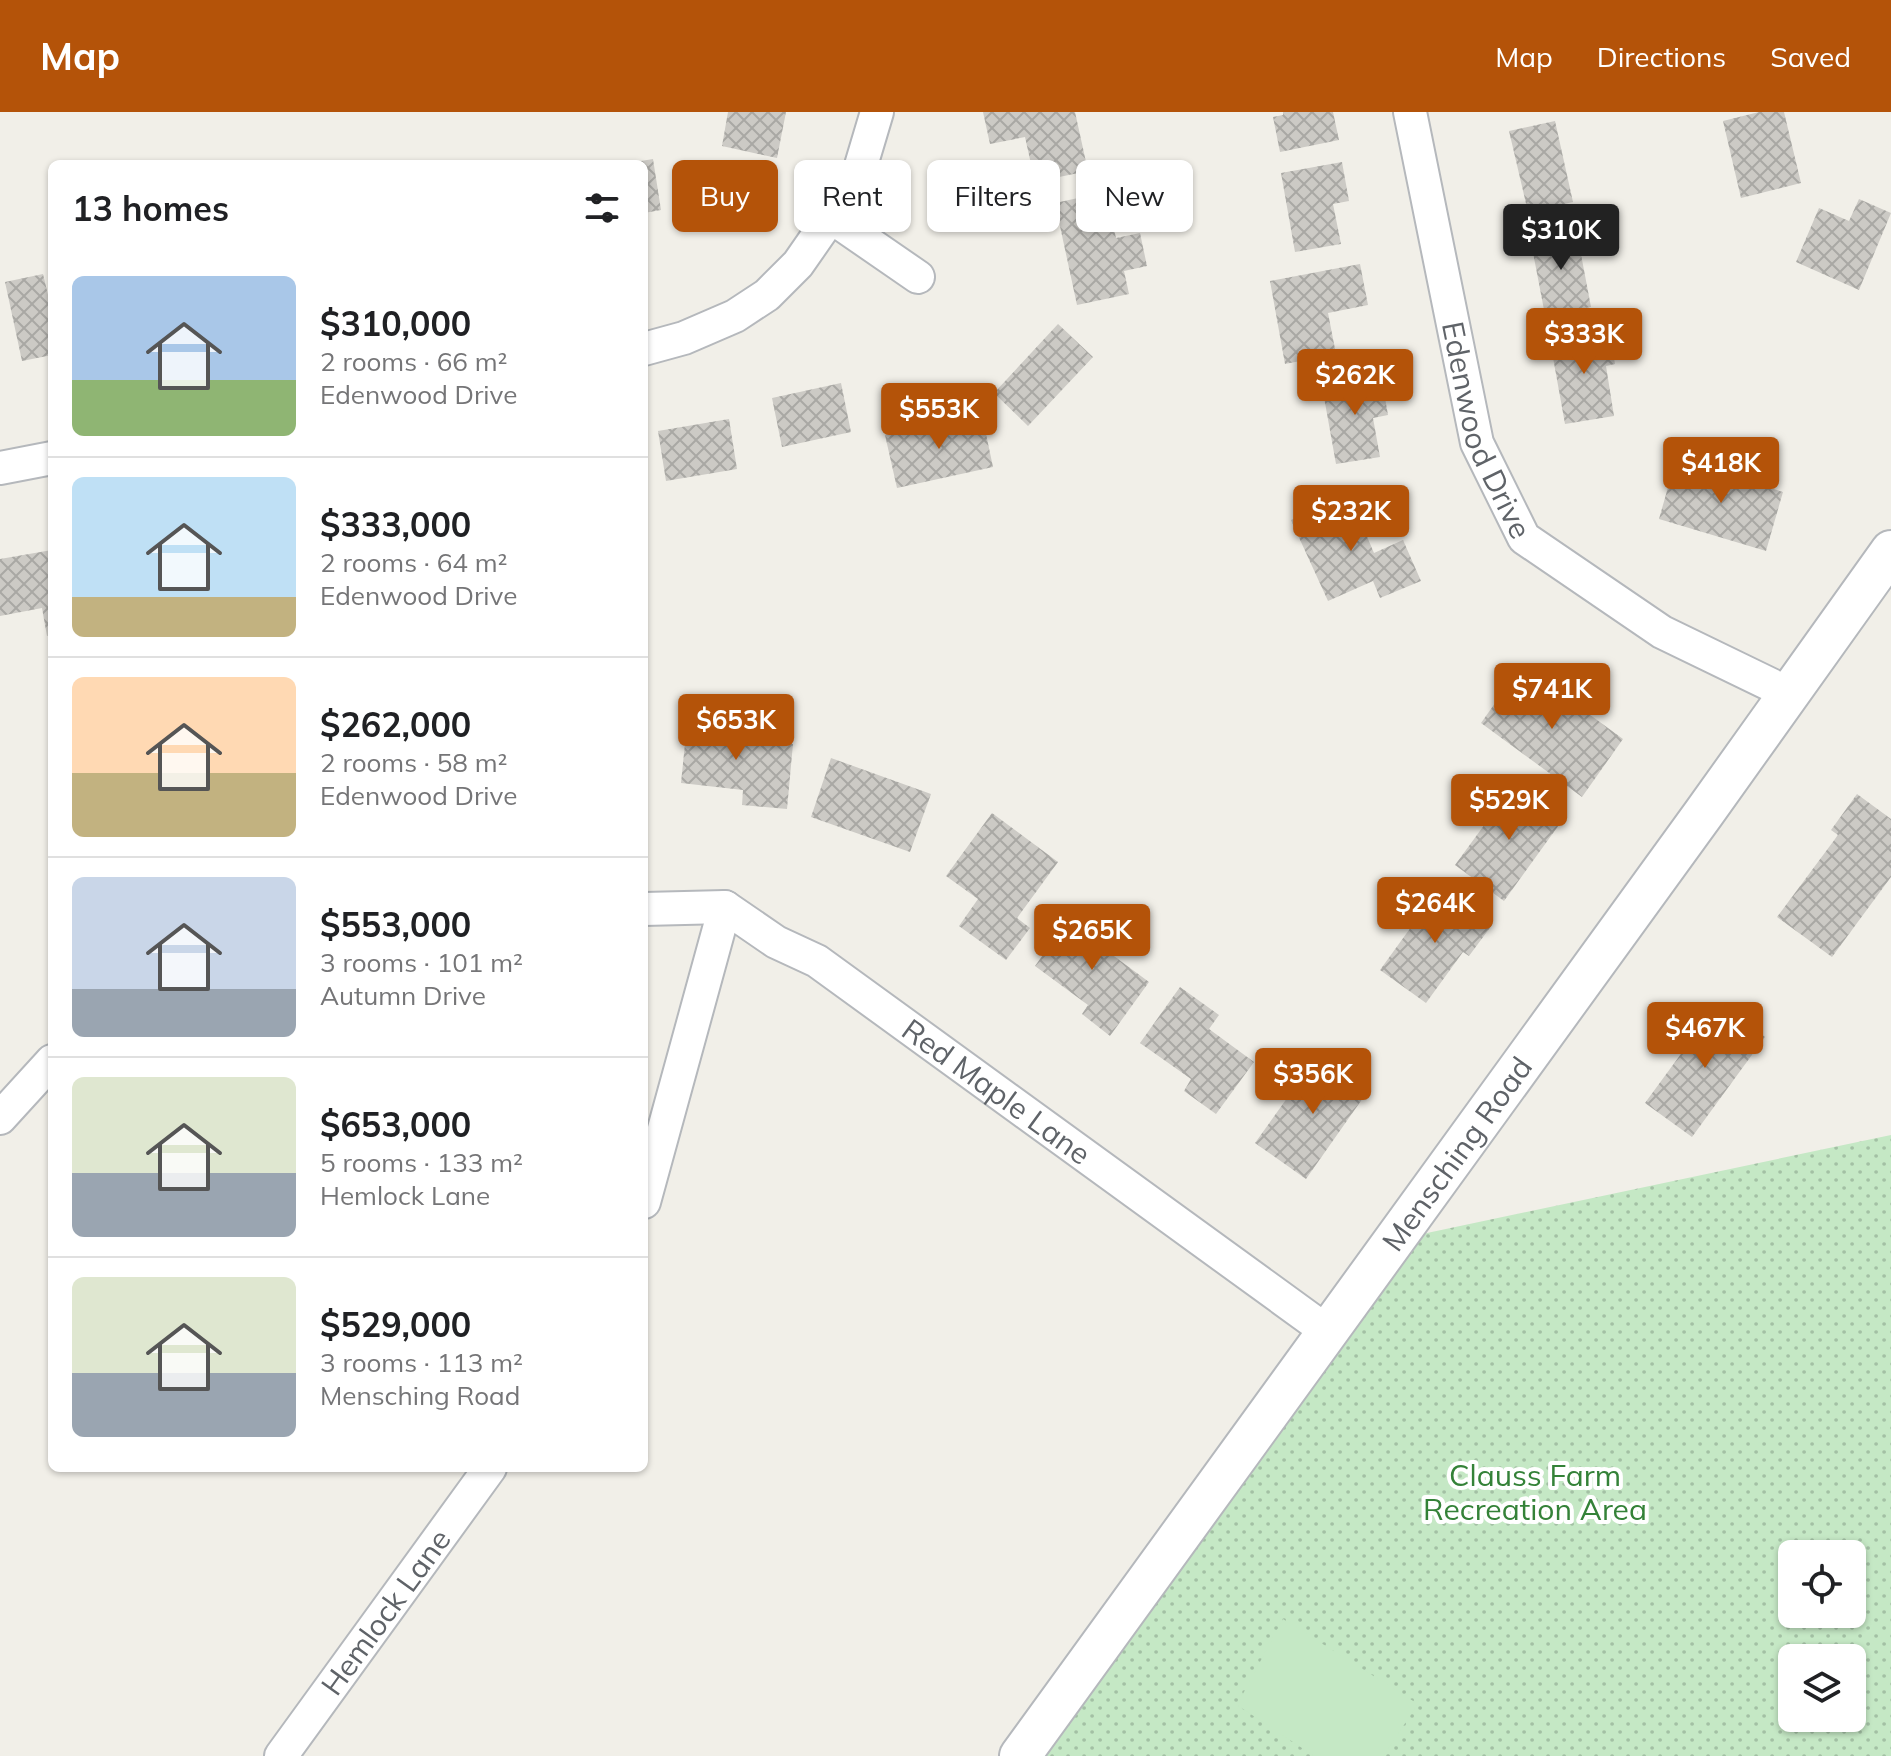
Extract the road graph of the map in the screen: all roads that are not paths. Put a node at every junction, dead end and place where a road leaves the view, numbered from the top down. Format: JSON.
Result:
{"nodes":[{"id":1,"x":877,"y":112,"type":"edge"},
{"id":2,"x":1410,"y":112,"type":"edge"},
{"id":3,"x":863,"y":160,"type":"edge"},
{"id":4,"x":820,"y":232,"type":"edge"},
{"id":5,"x":835,"y":232,"type":"edge"},
{"id":6,"x":918,"y":277,"type":"dead end"},
{"id":7,"x":648,"y":348,"type":"edge"},
{"id":8,"x":48,"y":459,"type":"edge"},
{"id":9,"x":0,"y":468,"type":"edge"},
{"id":10,"x":1891,"y":551,"type":"edge"},
{"id":11,"x":1788,"y":693,"type":"junction"},
{"id":12,"x":725,"y":907,"type":"junction"},
{"id":13,"x":648,"y":909,"type":"edge"},
{"id":14,"x":48,"y":1065,"type":"edge"},
{"id":15,"x":0,"y":1118,"type":"edge"},
{"id":16,"x":648,"y":1187,"type":"edge"},
{"id":17,"x":1328,"y":1332,"type":"junction"},
{"id":18,"x":487,"y":1472,"type":"edge"},
{"id":19,"x":281,"y":1756,"type":"edge"},
{"id":20,"x":1020,"y":1756,"type":"edge"}],
"edges":[{"from":1,"to":3,"type":"street"},
{"from":2,"to":11,"type":"street","name":"Edenwood Drive"},
{"from":4,"to":7,"type":"street"},
{"from":5,"to":6,"type":"street"},
{"from":8,"to":9,"type":"street"},
{"from":10,"to":11,"type":"street","name":"Mensching Road"},
{"from":11,"to":17,"type":"street","name":"Mensching Road"},
{"from":12,"to":13,"type":"street"},
{"from":12,"to":16,"type":"street"},
{"from":12,"to":17,"type":"street","name":"Red Maple Lane"},
{"from":14,"to":15,"type":"street"},
{"from":17,"to":20,"type":"street","name":"Mensching Road"},
{"from":18,"to":19,"type":"street","name":"Hemlock Lane"}]}
